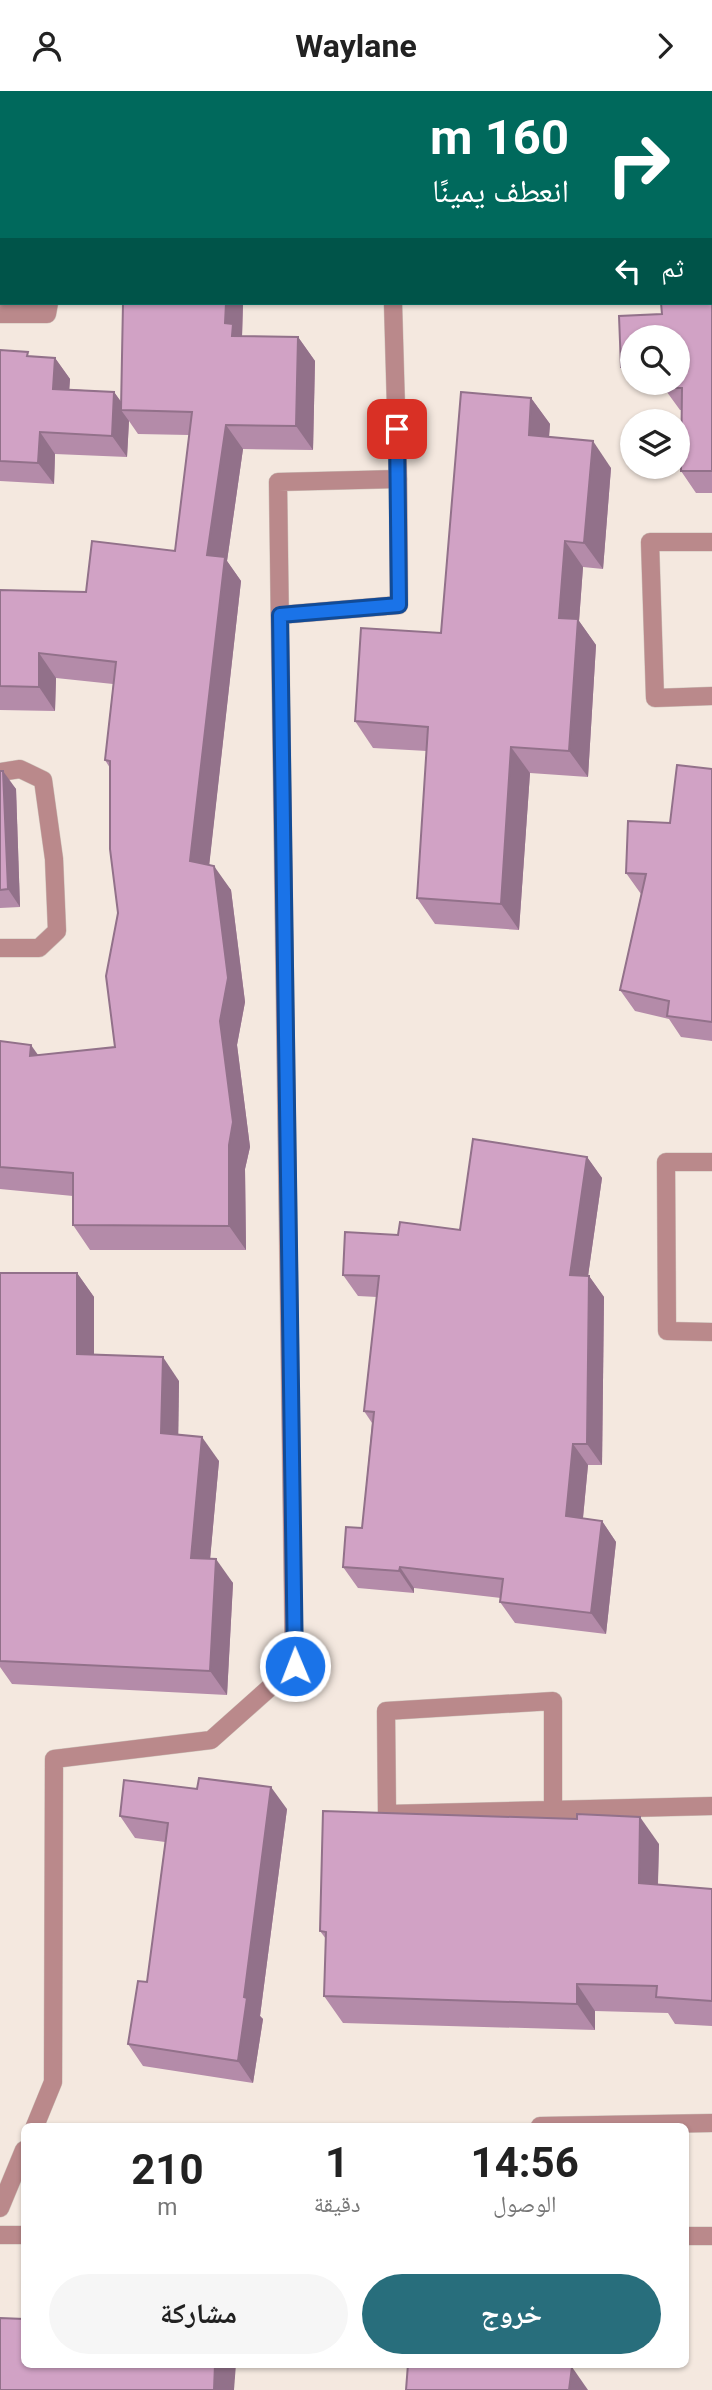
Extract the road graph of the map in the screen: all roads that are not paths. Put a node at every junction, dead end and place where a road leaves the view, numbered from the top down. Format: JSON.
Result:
{"nodes":[{"id":1,"x":49,"y":305,"type":"edge"},
{"id":2,"x":393,"y":305,"type":"edge"},
{"id":3,"x":0,"y":314,"type":"edge"},
{"id":4,"x":398,"y":479,"type":"junction"},
{"id":5,"x":712,"y":542,"type":"edge"},
{"id":6,"x":280,"y":615,"type":"junction"},
{"id":7,"x":712,"y":696,"type":"edge"},
{"id":8,"x":0,"y":772,"type":"edge"},
{"id":9,"x":0,"y":948,"type":"edge"},
{"id":10,"x":712,"y":1162,"type":"edge"},
{"id":11,"x":712,"y":1332,"type":"edge"},
{"id":12,"x":712,"y":1806,"type":"edge"},
{"id":13,"x":553,"y":1810,"type":"junction"},
{"id":14,"x":36,"y":2123,"type":"edge"},
{"id":15,"x":689,"y":2123,"type":"edge"},
{"id":16,"x":712,"y":2123,"type":"edge"},
{"id":17,"x":21,"y":2157,"type":"edge"},
{"id":18,"x":0,"y":2208,"type":"edge"},
{"id":19,"x":0,"y":2235,"type":"edge"},
{"id":20,"x":21,"y":2235,"type":"edge"},
{"id":21,"x":689,"y":2236,"type":"edge"},
{"id":22,"x":712,"y":2236,"type":"edge"}],
"edges":[{"from":1,"to":3,"type":"street"},
{"from":2,"to":4,"type":"street"},
{"from":4,"to":6,"type":"street"},
{"from":4,"to":6,"type":"street"},
{"from":5,"to":7,"type":"street"},
{"from":6,"to":14,"type":"street"},
{"from":8,"to":9,"type":"street"},
{"from":10,"to":11,"type":"street"},
{"from":12,"to":13,"type":"street"},
{"from":13,"to":13,"type":"street"},
{"from":15,"to":16,"type":"street"},
{"from":17,"to":18,"type":"street"},
{"from":19,"to":20,"type":"street"},
{"from":21,"to":22,"type":"street"}]}
